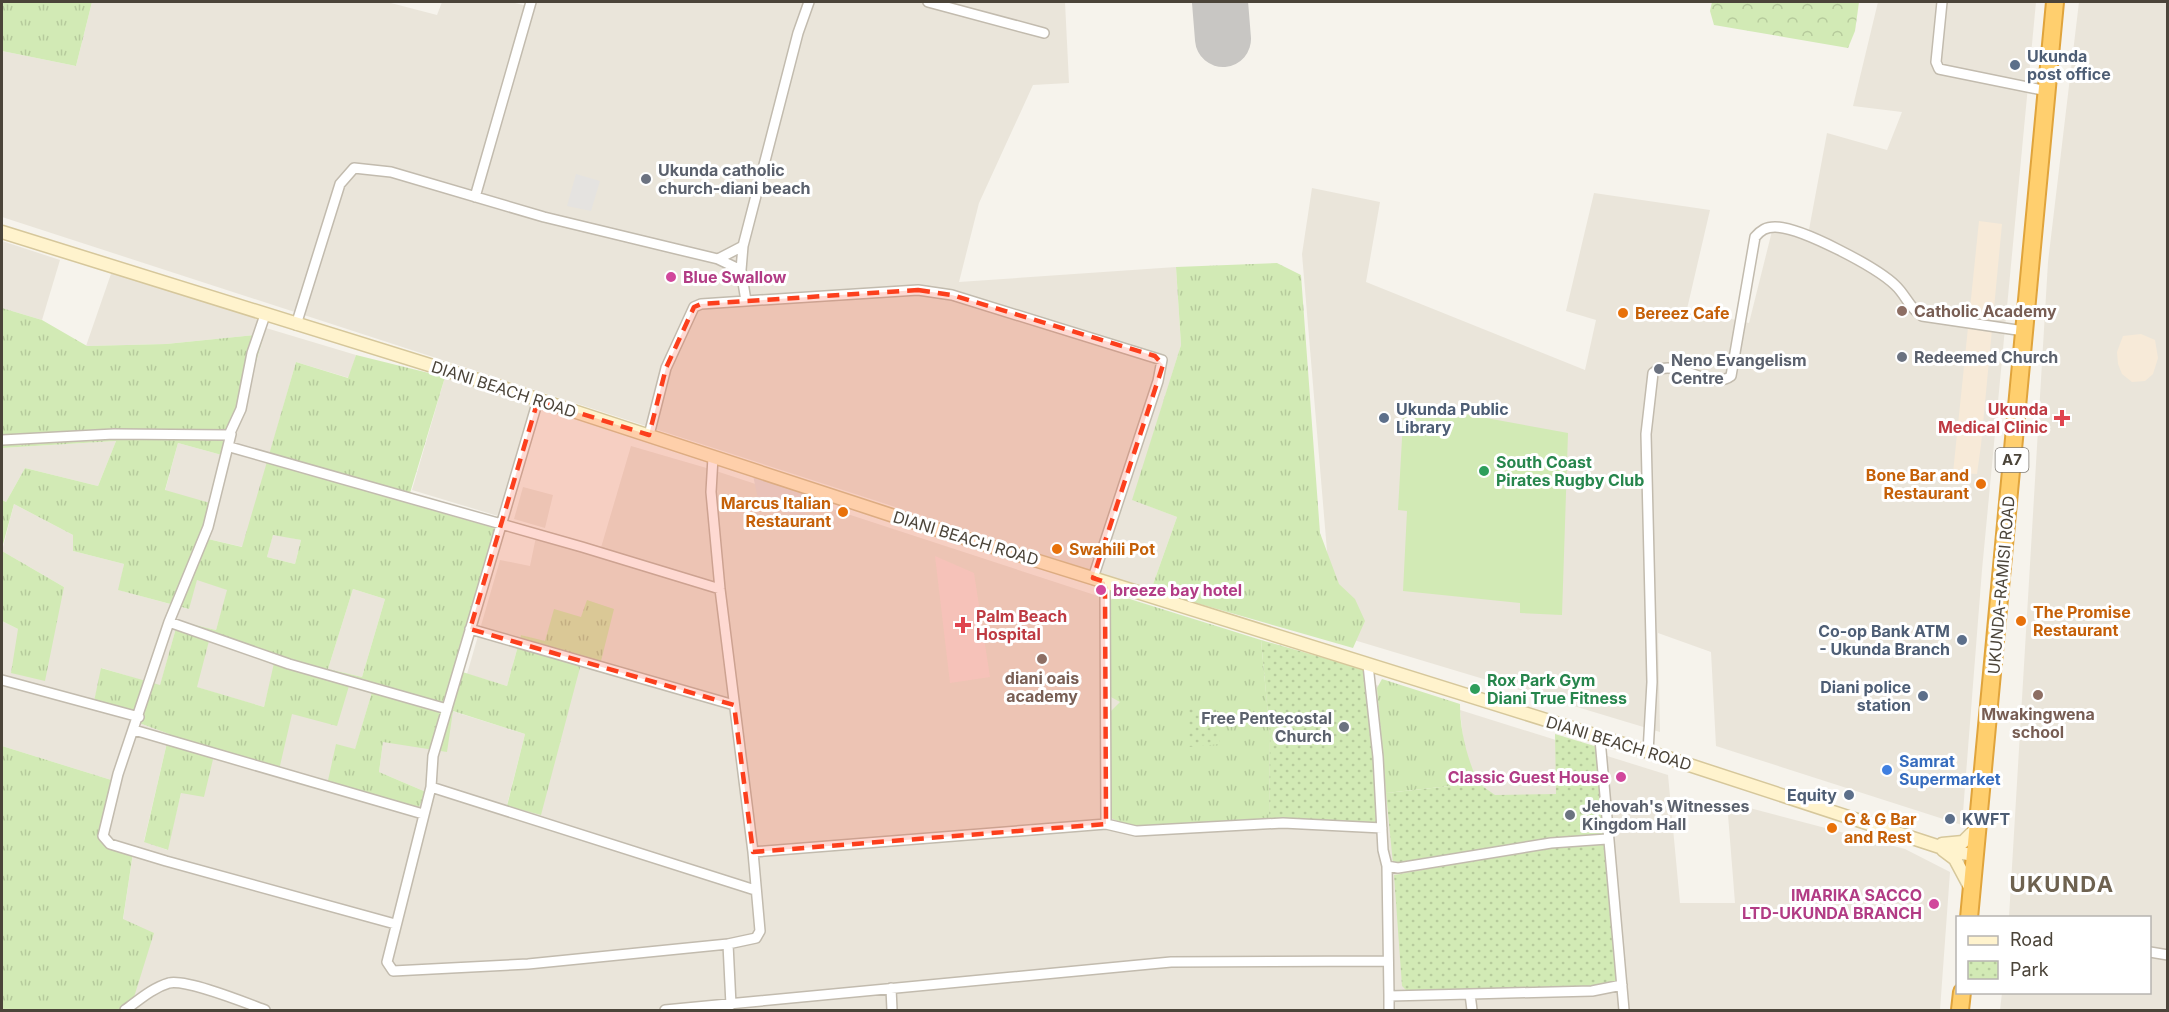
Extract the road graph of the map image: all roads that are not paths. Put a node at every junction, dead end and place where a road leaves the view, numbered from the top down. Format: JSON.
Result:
{"nodes":[{"id":1,"x":531,"y":2,"type":"edge"},
{"id":2,"x":809,"y":2,"type":"edge"},
{"id":3,"x":928,"y":2,"type":"edge"},
{"id":4,"x":1942,"y":2,"type":"edge"},
{"id":5,"x":2055,"y":2,"type":"edge"},
{"id":6,"x":1044,"y":33,"type":"dead end"},
{"id":7,"x":2046,"y":91,"type":"junction"},
{"id":8,"x":475,"y":197,"type":"junction"},
{"id":9,"x":2,"y":232,"type":"edge"},
{"id":10,"x":742,"y":246,"type":"junction"},
{"id":11,"x":717,"y":259,"type":"junction"},
{"id":12,"x":741,"y":270,"type":"junction"},
{"id":13,"x":746,"y":301,"type":"junction"},
{"id":14,"x":265,"y":315,"type":"junction"},
{"id":15,"x":296,"y":325,"type":"junction"},
{"id":16,"x":2024,"y":331,"type":"junction"},
{"id":17,"x":538,"y":400,"type":"junction"},
{"id":18,"x":231,"y":434,"type":"junction"},
{"id":19,"x":649,"y":435,"type":"junction"},
{"id":20,"x":2,"y":440,"type":"edge"},
{"id":21,"x":230,"y":447,"type":"junction"},
{"id":22,"x":713,"y":457,"type":"junction"},
{"id":23,"x":501,"y":524,"type":"junction"},
{"id":24,"x":1099,"y":580,"type":"junction"},
{"id":25,"x":720,"y":589,"type":"junction"},
{"id":26,"x":169,"y":622,"type":"junction"},
{"id":27,"x":470,"y":629,"type":"junction"},
{"id":28,"x":1368,"y":665,"type":"junction"},
{"id":29,"x":2,"y":680,"type":"edge"},
{"id":30,"x":734,"y":705,"type":"junction"},
{"id":31,"x":447,"y":709,"type":"junction"},
{"id":32,"x":139,"y":717,"type":"junction"},
{"id":33,"x":134,"y":730,"type":"junction"},
{"id":34,"x":1600,"y":739,"type":"junction"},
{"id":35,"x":1648,"y":752,"type":"junction"},
{"id":36,"x":431,"y":787,"type":"junction"},
{"id":37,"x":423,"y":814,"type":"junction"},
{"id":38,"x":1106,"y":824,"type":"junction"},
{"id":39,"x":1978,"y":827,"type":"junction"},
{"id":40,"x":1382,"y":828,"type":"junction"},
{"id":41,"x":1607,"y":839,"type":"junction"},
{"id":42,"x":1932,"y":844,"type":"junction"},
{"id":43,"x":753,"y":852,"type":"junction"},
{"id":44,"x":1976,"y":856,"type":"junction"},
{"id":45,"x":1386,"y":866,"type":"junction"},
{"id":46,"x":755,"y":890,"type":"junction"},
{"id":47,"x":1972,"y":893,"type":"junction"},
{"id":48,"x":1969,"y":916,"type":"edge"},
{"id":49,"x":395,"y":924,"type":"junction"},
{"id":50,"x":728,"y":944,"type":"junction"},
{"id":51,"x":2151,"y":952,"type":"edge"},
{"id":52,"x":2168,"y":955,"type":"edge"},
{"id":53,"x":1388,"y":961,"type":"junction"},
{"id":54,"x":1622,"y":986,"type":"junction"},
{"id":55,"x":891,"y":988,"type":"junction"},
{"id":56,"x":1470,"y":994,"type":"junction"},
{"id":57,"x":1962,"y":994,"type":"edge"},
{"id":58,"x":1389,"y":996,"type":"junction"},
{"id":59,"x":731,"y":1005,"type":"junction"},
{"id":60,"x":125,"y":1011,"type":"edge"},
{"id":61,"x":265,"y":1011,"type":"edge"},
{"id":62,"x":664,"y":1011,"type":"edge"},
{"id":63,"x":892,"y":1011,"type":"edge"},
{"id":64,"x":1389,"y":1011,"type":"edge"},
{"id":65,"x":1472,"y":1011,"type":"edge"},
{"id":66,"x":1624,"y":1011,"type":"edge"},
{"id":67,"x":1960,"y":1011,"type":"edge"}],
"edges":[{"from":1,"to":8,"type":"street"},
{"from":2,"to":10,"type":"street"},
{"from":3,"to":6,"type":"street"},
{"from":4,"to":7,"type":"street"},
{"from":5,"to":7,"type":"highway","name":"UKUNDA-RAMISI ROAD","number":"A7"},
{"from":7,"to":16,"type":"highway","name":"UKUNDA-RAMISI ROAD","number":"A7"},
{"from":8,"to":11,"type":"street"},
{"from":8,"to":15,"type":"street"},
{"from":9,"to":14,"type":"main road","name":"DIANI BEACH ROAD"},
{"from":10,"to":11,"type":"street"},
{"from":10,"to":12,"type":"street"},
{"from":11,"to":12,"type":"street"},
{"from":12,"to":13,"type":"street"},
{"from":13,"to":19,"type":"street"},
{"from":13,"to":24,"type":"street"},
{"from":14,"to":15,"type":"main road","name":"DIANI BEACH ROAD"},
{"from":14,"to":18,"type":"street"},
{"from":15,"to":17,"type":"main road","name":"DIANI BEACH ROAD"},
{"from":16,"to":35,"type":"street"},
{"from":16,"to":39,"type":"highway","name":"UKUNDA-RAMISI ROAD","number":"A7"},
{"from":17,"to":19,"type":"main road","name":"DIANI BEACH ROAD"},
{"from":17,"to":23,"type":"street"},
{"from":18,"to":20,"type":"street"},
{"from":18,"to":21,"type":"street"},
{"from":19,"to":22,"type":"main road","name":"DIANI BEACH ROAD"},
{"from":21,"to":23,"type":"street"},
{"from":21,"to":26,"type":"street"},
{"from":22,"to":24,"type":"main road","name":"DIANI BEACH ROAD"},
{"from":22,"to":25,"type":"street"},
{"from":23,"to":25,"type":"street"},
{"from":23,"to":27,"type":"street"},
{"from":24,"to":28,"type":"main road","name":"DIANI BEACH ROAD"},
{"from":24,"to":38,"type":"street"},
{"from":25,"to":30,"type":"street"},
{"from":26,"to":31,"type":"street"},
{"from":26,"to":32,"type":"street"},
{"from":27,"to":30,"type":"street"},
{"from":27,"to":31,"type":"street"},
{"from":28,"to":34,"type":"main road","name":"DIANI BEACH ROAD"},
{"from":28,"to":40,"type":"street"},
{"from":29,"to":32,"type":"street"},
{"from":30,"to":43,"type":"street"},
{"from":31,"to":36,"type":"street"},
{"from":32,"to":33,"type":"street"},
{"from":33,"to":37,"type":"street"},
{"from":33,"to":49,"type":"street"},
{"from":34,"to":35,"type":"main road","name":"DIANI BEACH ROAD"},
{"from":34,"to":41,"type":"street"},
{"from":35,"to":42,"type":"main road","name":"DIANI BEACH ROAD"},
{"from":36,"to":37,"type":"street"},
{"from":36,"to":46,"type":"street"},
{"from":37,"to":49,"type":"street"},
{"from":38,"to":40,"type":"street"},
{"from":38,"to":43,"type":"street"},
{"from":39,"to":42,"type":"main road"},
{"from":39,"to":44,"type":"highway","name":"UKUNDA-RAMISI ROAD","number":"A7"},
{"from":40,"to":45,"type":"street"},
{"from":41,"to":45,"type":"street"},
{"from":41,"to":54,"type":"street"},
{"from":42,"to":44,"type":"main road"},
{"from":42,"to":47,"type":"main road"},
{"from":43,"to":46,"type":"street"},
{"from":44,"to":47,"type":"highway","name":"UKUNDA-RAMISI ROAD","number":"A7"},
{"from":45,"to":53,"type":"street"},
{"from":46,"to":50,"type":"street"},
{"from":47,"to":48,"type":"highway","name":"UKUNDA-RAMISI ROAD","number":"A7"},
{"from":49,"to":50,"type":"street"},
{"from":50,"to":59,"type":"street"},
{"from":51,"to":52,"type":"street"},
{"from":53,"to":55,"type":"street"},
{"from":53,"to":58,"type":"street"},
{"from":54,"to":56,"type":"street"},
{"from":54,"to":66,"type":"street"},
{"from":55,"to":59,"type":"street"},
{"from":55,"to":63,"type":"street"},
{"from":56,"to":58,"type":"street"},
{"from":56,"to":65,"type":"street"},
{"from":57,"to":67,"type":"highway"},
{"from":58,"to":64,"type":"street"},
{"from":59,"to":62,"type":"street"},
{"from":60,"to":61,"type":"street"}]}
